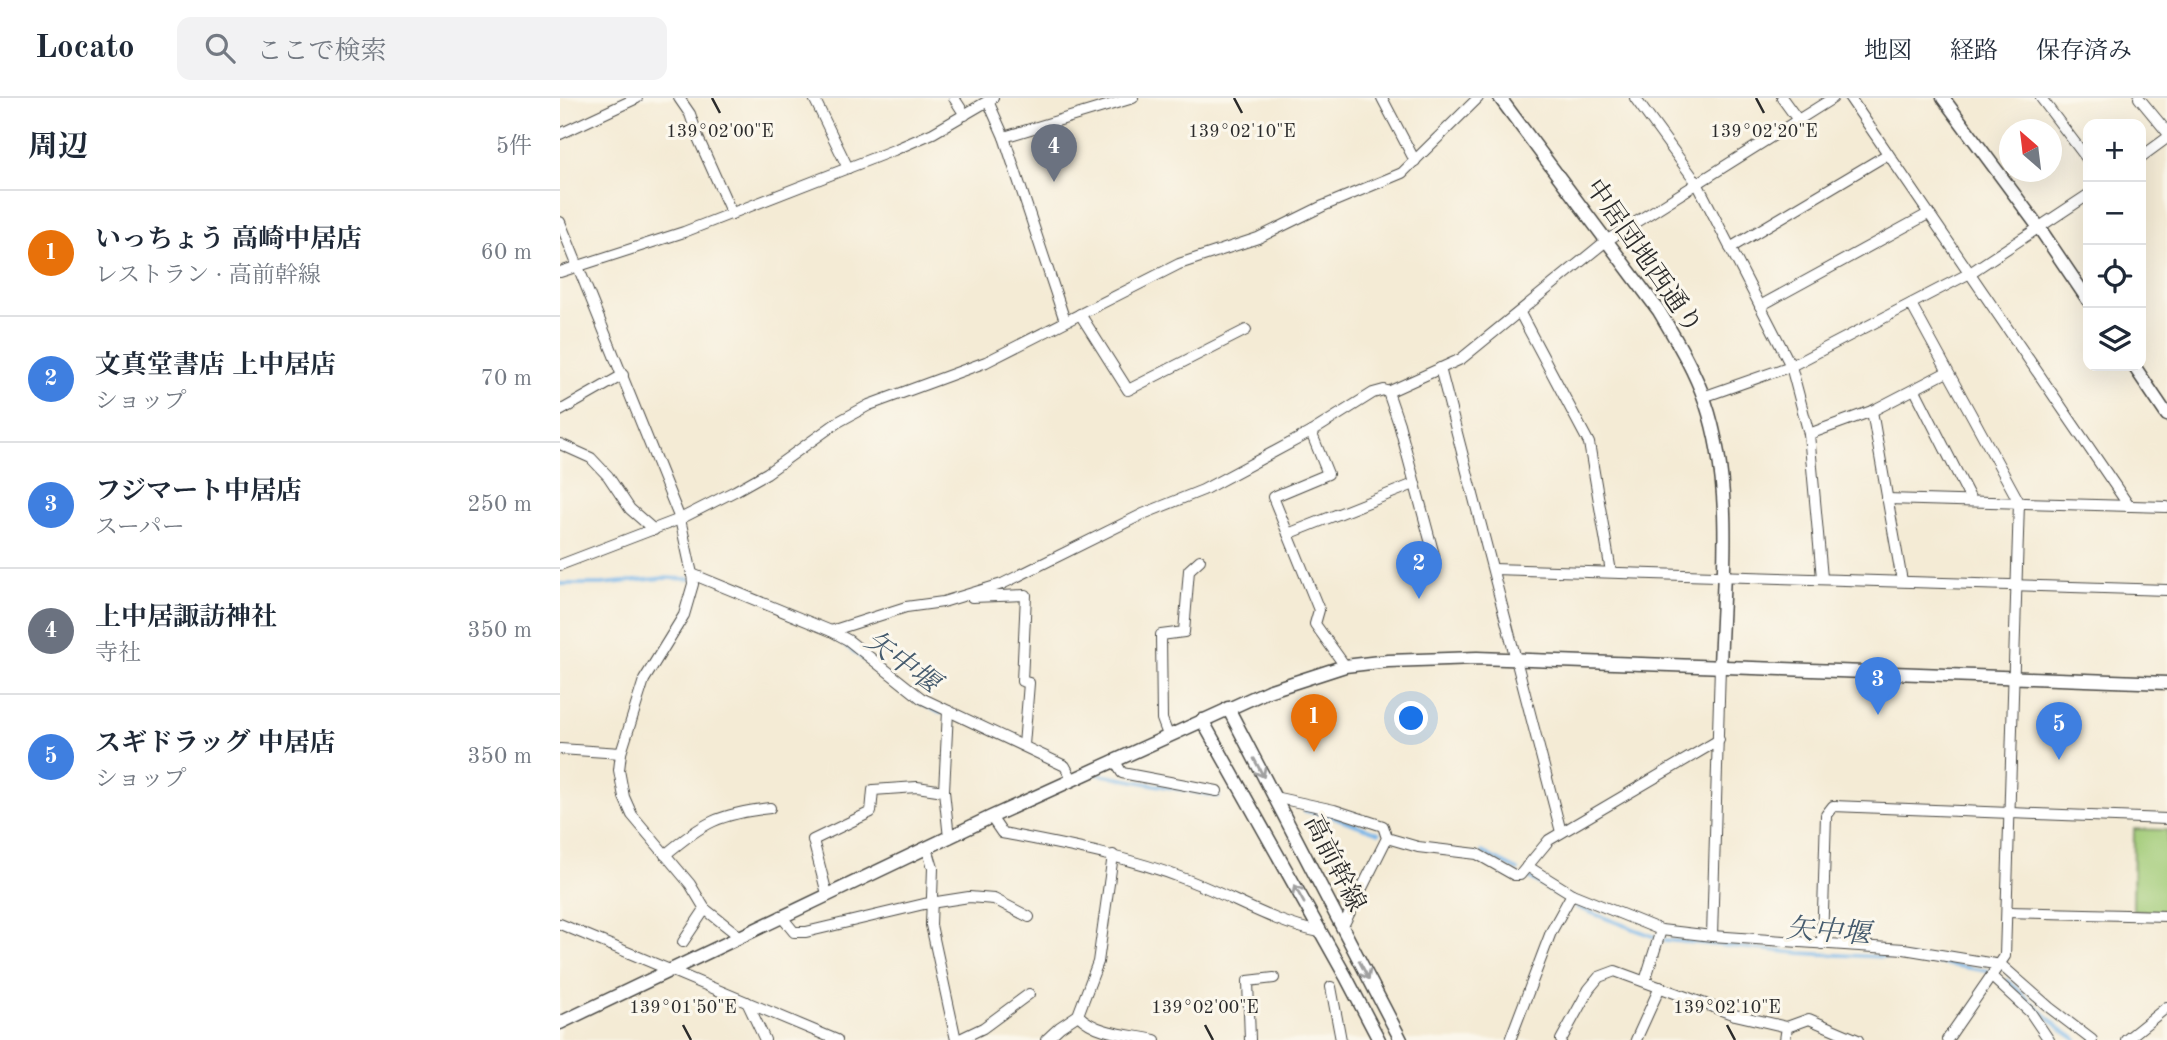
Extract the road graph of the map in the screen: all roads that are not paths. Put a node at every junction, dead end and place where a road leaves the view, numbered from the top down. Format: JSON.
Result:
{"nodes":[{"id":1,"x":637,"y":98,"type":"edge"},
{"id":2,"x":679,"y":98,"type":"edge"},
{"id":3,"x":814,"y":98,"type":"edge"},
{"id":4,"x":954,"y":98,"type":"edge"},
{"id":5,"x":1133,"y":98,"type":"edge"},
{"id":6,"x":1382,"y":98,"type":"edge"},
{"id":7,"x":1478,"y":98,"type":"edge"},
{"id":8,"x":1500,"y":98,"type":"edge"},
{"id":9,"x":1635,"y":98,"type":"edge"},
{"id":10,"x":1782,"y":98,"type":"edge"},
{"id":11,"x":1833,"y":98,"type":"edge"},
{"id":12,"x":1850,"y":98,"type":"edge"},
{"id":13,"x":1943,"y":98,"type":"edge"},
{"id":14,"x":2041,"y":98,"type":"edge"},
{"id":15,"x":2139,"y":98,"type":"edge"},
{"id":16,"x":991,"y":100,"type":"edge"},
{"id":17,"x":965,"y":115,"type":"junction"},
{"id":18,"x":1798,"y":120,"type":"junction"},
{"id":19,"x":2167,"y":132,"type":"edge"},
{"id":20,"x":560,"y":134,"type":"edge"},
{"id":21,"x":1004,"y":137,"type":"junction"},
{"id":22,"x":2167,"y":138,"type":"edge"},
{"id":23,"x":2083,"y":153,"type":"edge"},
{"id":24,"x":2146,"y":153,"type":"edge"},
{"id":25,"x":1888,"y":154,"type":"junction"},
{"id":26,"x":1415,"y":161,"type":"junction"},
{"id":27,"x":848,"y":168,"type":"junction"},
{"id":28,"x":1697,"y":183,"type":"junction"},
{"id":29,"x":2083,"y":199,"type":"edge"},
{"id":30,"x":732,"y":214,"type":"junction"},
{"id":31,"x":1928,"y":214,"type":"junction"},
{"id":32,"x":560,"y":222,"type":"edge"},
{"id":33,"x":2040,"y":229,"type":"junction"},
{"id":34,"x":1606,"y":241,"type":"junction"},
{"id":35,"x":1730,"y":248,"type":"junction"},
{"id":36,"x":579,"y":267,"type":"junction"},
{"id":37,"x":560,"y":272,"type":"edge"},
{"id":38,"x":1970,"y":273,"type":"junction"},
{"id":39,"x":2083,"y":293,"type":"edge"},
{"id":40,"x":1911,"y":304,"type":"junction"},
{"id":41,"x":1760,"y":306,"type":"junction"},
{"id":42,"x":1520,"y":313,"type":"junction"},
{"id":43,"x":1080,"y":314,"type":"junction"},
{"id":44,"x":1065,"y":321,"type":"junction"},
{"id":45,"x":1246,"y":330,"type":"dead end"},
{"id":46,"x":1791,"y":366,"type":"junction"},
{"id":47,"x":1440,"y":368,"type":"junction"},
{"id":48,"x":2137,"y":371,"type":"edge"},
{"id":49,"x":1947,"y":372,"type":"junction"},
{"id":50,"x":623,"y":375,"type":"junction"},
{"id":51,"x":1915,"y":390,"type":"junction"},
{"id":52,"x":1388,"y":392,"type":"junction"},
{"id":53,"x":1703,"y":397,"type":"junction"},
{"id":54,"x":560,"y":411,"type":"edge"},
{"id":55,"x":1872,"y":411,"type":"junction"},
{"id":56,"x":2167,"y":415,"type":"edge"},
{"id":57,"x":1311,"y":432,"type":"junction"},
{"id":58,"x":1809,"y":434,"type":"junction"},
{"id":59,"x":560,"y":444,"type":"edge"},
{"id":60,"x":1414,"y":484,"type":"junction"},
{"id":61,"x":1887,"y":499,"type":"junction"},
{"id":62,"x":1971,"y":500,"type":"junction"},
{"id":63,"x":2019,"y":502,"type":"junction"},
{"id":64,"x":2129,"y":506,"type":"junction"},
{"id":65,"x":2167,"y":507,"type":"edge"},
{"id":66,"x":680,"y":519,"type":"junction"},
{"id":67,"x":654,"y":530,"type":"junction"},
{"id":68,"x":1288,"y":534,"type":"junction"},
{"id":69,"x":1434,"y":555,"type":"dead end"},
{"id":70,"x":1200,"y":560,"type":"dead end"},
{"id":71,"x":560,"y":565,"type":"edge"},
{"id":72,"x":1493,"y":569,"type":"junction"},
{"id":73,"x":1611,"y":572,"type":"junction"},
{"id":74,"x":692,"y":574,"type":"junction"},
{"id":75,"x":1723,"y":575,"type":"junction"},
{"id":76,"x":1822,"y":578,"type":"junction"},
{"id":77,"x":1902,"y":581,"type":"junction"},
{"id":78,"x":2016,"y":585,"type":"junction"},
{"id":79,"x":2167,"y":590,"type":"edge"},
{"id":80,"x":957,"y":598,"type":"junction"},
{"id":81,"x":831,"y":631,"type":"junction"},
{"id":82,"x":1516,"y":660,"type":"junction"},
{"id":83,"x":1345,"y":666,"type":"junction"},
{"id":84,"x":1720,"y":666,"type":"junction"},
{"id":85,"x":2014,"y":678,"type":"junction"},
{"id":86,"x":2167,"y":683,"type":"edge"},
{"id":87,"x":1228,"y":708,"type":"junction"},
{"id":88,"x":948,"y":711,"type":"junction"},
{"id":89,"x":1202,"y":720,"type":"junction"},
{"id":90,"x":1168,"y":735,"type":"junction"},
{"id":91,"x":1719,"y":740,"type":"junction"},
{"id":92,"x":1024,"y":745,"type":"junction"},
{"id":93,"x":560,"y":750,"type":"edge"},
{"id":94,"x":621,"y":753,"type":"junction"},
{"id":95,"x":1114,"y":761,"type":"junction"},
{"id":96,"x":1072,"y":779,"type":"junction"},
{"id":97,"x":944,"y":791,"type":"junction"},
{"id":98,"x":1217,"y":791,"type":"dead end"},
{"id":99,"x":1274,"y":797,"type":"junction"},
{"id":100,"x":770,"y":808,"type":"dead end"},
{"id":101,"x":2010,"y":814,"type":"junction"},
{"id":102,"x":991,"y":817,"type":"junction"},
{"id":103,"x":2167,"y":819,"type":"edge"},
{"id":104,"x":1561,"y":832,"type":"junction"},
{"id":105,"x":949,"y":838,"type":"junction"},
{"id":106,"x":1387,"y":838,"type":"junction"},
{"id":107,"x":927,"y":848,"type":"junction"},
{"id":108,"x":665,"y":855,"type":"junction"},
{"id":109,"x":1113,"y":855,"type":"junction"},
{"id":110,"x":1527,"y":866,"type":"junction"},
{"id":111,"x":827,"y":894,"type":"junction"},
{"id":112,"x":1572,"y":894,"type":"junction"},
{"id":113,"x":932,"y":904,"type":"junction"},
{"id":114,"x":705,"y":909,"type":"junction"},
{"id":115,"x":2007,"y":912,"type":"junction"},
{"id":116,"x":781,"y":916,"type":"junction"},
{"id":117,"x":2167,"y":916,"type":"edge"},
{"id":118,"x":1030,"y":917,"type":"dead end"},
{"id":119,"x":560,"y":924,"type":"edge"},
{"id":120,"x":1342,"y":928,"type":"junction"},
{"id":121,"x":1661,"y":930,"type":"junction"},
{"id":122,"x":1320,"y":932,"type":"junction"},
{"id":123,"x":739,"y":936,"type":"junction"},
{"id":124,"x":1712,"y":936,"type":"junction"},
{"id":125,"x":683,"y":942,"type":"dead end"},
{"id":126,"x":1822,"y":944,"type":"junction"},
{"id":127,"x":2001,"y":965,"type":"junction"},
{"id":128,"x":669,"y":970,"type":"junction"},
{"id":129,"x":1992,"y":977,"type":"junction"},
{"id":130,"x":1274,"y":978,"type":"dead end"},
{"id":131,"x":1644,"y":981,"type":"junction"},
{"id":132,"x":1331,"y":987,"type":"dead end"},
{"id":133,"x":1660,"y":987,"type":"junction"},
{"id":134,"x":1029,"y":994,"type":"dead end"},
{"id":135,"x":747,"y":1002,"type":"junction"},
{"id":136,"x":2167,"y":1007,"type":"edge"},
{"id":137,"x":1078,"y":1015,"type":"junction"},
{"id":138,"x":560,"y":1023,"type":"edge"},
{"id":139,"x":1787,"y":1027,"type":"junction"},
{"id":140,"x":765,"y":1040,"type":"edge"},
{"id":141,"x":837,"y":1040,"type":"edge"},
{"id":142,"x":957,"y":1040,"type":"edge"},
{"id":143,"x":1046,"y":1040,"type":"edge"},
{"id":144,"x":1155,"y":1040,"type":"edge"},
{"id":145,"x":1251,"y":1040,"type":"edge"},
{"id":146,"x":1341,"y":1040,"type":"edge"},
{"id":147,"x":1379,"y":1040,"type":"edge"},
{"id":148,"x":1401,"y":1040,"type":"edge"},
{"id":149,"x":1510,"y":1040,"type":"edge"},
{"id":150,"x":1561,"y":1040,"type":"edge"},
{"id":151,"x":1636,"y":1040,"type":"edge"},
{"id":152,"x":1785,"y":1040,"type":"edge"},
{"id":153,"x":1858,"y":1040,"type":"edge"},
{"id":154,"x":1947,"y":1040,"type":"edge"},
{"id":155,"x":2049,"y":1040,"type":"edge"},
{"id":156,"x":2092,"y":1040,"type":"edge"},
{"id":157,"x":2126,"y":1040,"type":"edge"}],
"edges":[{"from":1,"to":20,"type":"street"},
{"from":2,"to":30,"type":"street"},
{"from":3,"to":27,"type":"street"},
{"from":4,"to":17,"type":"street"},
{"from":5,"to":21,"type":"street"},
{"from":6,"to":26,"type":"street"},
{"from":7,"to":26,"type":"street"},
{"from":8,"to":34,"type":"street","name":"中居団地西通り"},
{"from":9,"to":28,"type":"street"},
{"from":10,"to":18,"type":"street"},
{"from":11,"to":18,"type":"street"},
{"from":12,"to":25,"type":"street"},
{"from":13,"to":33,"type":"street"},
{"from":14,"to":23,"type":"street"},
{"from":15,"to":19,"type":"street"},
{"from":16,"to":17,"type":"street"},
{"from":16,"to":21,"type":"street"},
{"from":17,"to":27,"type":"street"},
{"from":18,"to":28,"type":"street"},
{"from":21,"to":44,"type":"street"},
{"from":22,"to":24,"type":"street"},
{"from":25,"to":31,"type":"street"},
{"from":25,"to":35,"type":"street"},
{"from":26,"to":43,"type":"street"},
{"from":27,"to":30,"type":"street"},
{"from":28,"to":34,"type":"street"},
{"from":28,"to":35,"type":"street"},
{"from":29,"to":33,"type":"street"},
{"from":30,"to":36,"type":"street"},
{"from":31,"to":38,"type":"street"},
{"from":31,"to":41,"type":"street"},
{"from":32,"to":36,"type":"street"},
{"from":33,"to":38,"type":"street"},
{"from":33,"to":39,"type":"street"},
{"from":34,"to":42,"type":"street"},
{"from":34,"to":53,"type":"street","name":"中居団地西通り"},
{"from":35,"to":41,"type":"street"},
{"from":36,"to":37,"type":"street"},
{"from":36,"to":50,"type":"street"},
{"from":38,"to":40,"type":"street"},
{"from":38,"to":64,"type":"street"},
{"from":40,"to":46,"type":"street"},
{"from":40,"to":49,"type":"street"},
{"from":41,"to":46,"type":"street"},
{"from":42,"to":47,"type":"street"},
{"from":42,"to":73,"type":"street"},
{"from":43,"to":44,"type":"street"},
{"from":43,"to":45,"type":"street"},
{"from":44,"to":66,"type":"street"},
{"from":46,"to":53,"type":"street"},
{"from":46,"to":58,"type":"street"},
{"from":47,"to":52,"type":"street"},
{"from":47,"to":72,"type":"street"},
{"from":48,"to":56,"type":"street"},
{"from":49,"to":51,"type":"street"},
{"from":49,"to":63,"type":"street"},
{"from":50,"to":54,"type":"street"},
{"from":50,"to":66,"type":"street"},
{"from":51,"to":55,"type":"street"},
{"from":51,"to":62,"type":"street"},
{"from":52,"to":57,"type":"street"},
{"from":52,"to":60,"type":"street"},
{"from":53,"to":75,"type":"street","name":"中居団地西通り"},
{"from":55,"to":58,"type":"street"},
{"from":55,"to":61,"type":"street"},
{"from":57,"to":68,"type":"street"},
{"from":57,"to":80,"type":"street"},
{"from":58,"to":76,"type":"street"},
{"from":59,"to":67,"type":"street"},
{"from":60,"to":68,"type":"street"},
{"from":60,"to":69,"type":"street"},
{"from":61,"to":62,"type":"street"},
{"from":61,"to":77,"type":"street"},
{"from":62,"to":63,"type":"street"},
{"from":63,"to":64,"type":"street"},
{"from":63,"to":78,"type":"street"},
{"from":64,"to":65,"type":"street"},
{"from":66,"to":67,"type":"street"},
{"from":66,"to":74,"type":"street"},
{"from":67,"to":71,"type":"street"},
{"from":68,"to":83,"type":"street"},
{"from":70,"to":90,"type":"street"},
{"from":72,"to":73,"type":"street"},
{"from":72,"to":82,"type":"street"},
{"from":73,"to":75,"type":"street"},
{"from":74,"to":81,"type":"street"},
{"from":74,"to":94,"type":"street"},
{"from":75,"to":76,"type":"street"},
{"from":75,"to":84,"type":"street","name":"中居団地西通り"},
{"from":76,"to":77,"type":"street"},
{"from":77,"to":78,"type":"street"},
{"from":78,"to":79,"type":"street"},
{"from":78,"to":85,"type":"street"},
{"from":80,"to":81,"type":"street"},
{"from":80,"to":92,"type":"street"},
{"from":81,"to":88,"type":"street"},
{"from":82,"to":83,"type":"street"},
{"from":82,"to":84,"type":"street"},
{"from":82,"to":104,"type":"street"},
{"from":83,"to":87,"type":"street"},
{"from":84,"to":85,"type":"street"},
{"from":84,"to":91,"type":"street"},
{"from":85,"to":86,"type":"street"},
{"from":85,"to":101,"type":"street"},
{"from":87,"to":89,"type":"street"},
{"from":87,"to":99,"type":"street","name":"高前幹線","one_way":true},
{"from":88,"to":92,"type":"street"},
{"from":88,"to":97,"type":"street"},
{"from":89,"to":90,"type":"street"},
{"from":122,"to":89,"type":"street","name":"高前幹線","one_way":true},
{"from":90,"to":95,"type":"street"},
{"from":91,"to":104,"type":"street"},
{"from":91,"to":124,"type":"street"},
{"from":92,"to":96,"type":"street"},
{"from":93,"to":94,"type":"street"},
{"from":94,"to":108,"type":"street"},
{"from":95,"to":96,"type":"street"},
{"from":95,"to":98,"type":"street"},
{"from":96,"to":102,"type":"street"},
{"from":97,"to":105,"type":"street"},
{"from":97,"to":111,"type":"street"},
{"from":99,"to":106,"type":"street"},
{"from":99,"to":120,"type":"street","name":"高前幹線"},
{"from":100,"to":108,"type":"street"},
{"from":101,"to":103,"type":"street"},
{"from":101,"to":115,"type":"street"},
{"from":101,"to":126,"type":"street"},
{"from":102,"to":105,"type":"street"},
{"from":102,"to":109,"type":"street"},
{"from":104,"to":110,"type":"street"},
{"from":105,"to":107,"type":"street"},
{"from":106,"to":110,"type":"street"},
{"from":106,"to":120,"type":"street"},
{"from":107,"to":111,"type":"street"},
{"from":107,"to":113,"type":"street"},
{"from":108,"to":114,"type":"street"},
{"from":109,"to":122,"type":"street"},
{"from":109,"to":137,"type":"street"},
{"from":110,"to":112,"type":"street"},
{"from":111,"to":116,"type":"street"},
{"from":112,"to":121,"type":"street"},
{"from":112,"to":149,"type":"street"},
{"from":113,"to":116,"type":"street"},
{"from":113,"to":118,"type":"street"},
{"from":113,"to":142,"type":"street"},
{"from":114,"to":123,"type":"street"},
{"from":114,"to":125,"type":"street"},
{"from":115,"to":117,"type":"street"},
{"from":115,"to":127,"type":"street"},
{"from":116,"to":123,"type":"street"},
{"from":119,"to":128,"type":"street"},
{"from":120,"to":148,"type":"street","name":"高前幹線","one_way":true},
{"from":121,"to":124,"type":"street"},
{"from":121,"to":131,"type":"street"},
{"from":122,"to":147,"type":"street","name":"高前幹線"},
{"from":123,"to":128,"type":"street"},
{"from":124,"to":126,"type":"street"},
{"from":126,"to":127,"type":"street"},
{"from":127,"to":129,"type":"street"},
{"from":127,"to":156,"type":"street"},
{"from":128,"to":135,"type":"street"},
{"from":128,"to":138,"type":"street"},
{"from":129,"to":154,"type":"street"},
{"from":129,"to":155,"type":"street"},
{"from":130,"to":145,"type":"street"},
{"from":131,"to":133,"type":"street"},
{"from":131,"to":150,"type":"street"},
{"from":132,"to":146,"type":"street"},
{"from":133,"to":139,"type":"street"},
{"from":133,"to":151,"type":"street"},
{"from":134,"to":142,"type":"street"},
{"from":135,"to":140,"type":"street"},
{"from":135,"to":141,"type":"street"},
{"from":136,"to":157,"type":"street"},
{"from":137,"to":143,"type":"street"},
{"from":137,"to":144,"type":"street"},
{"from":139,"to":152,"type":"street"},
{"from":139,"to":153,"type":"street"}]}
